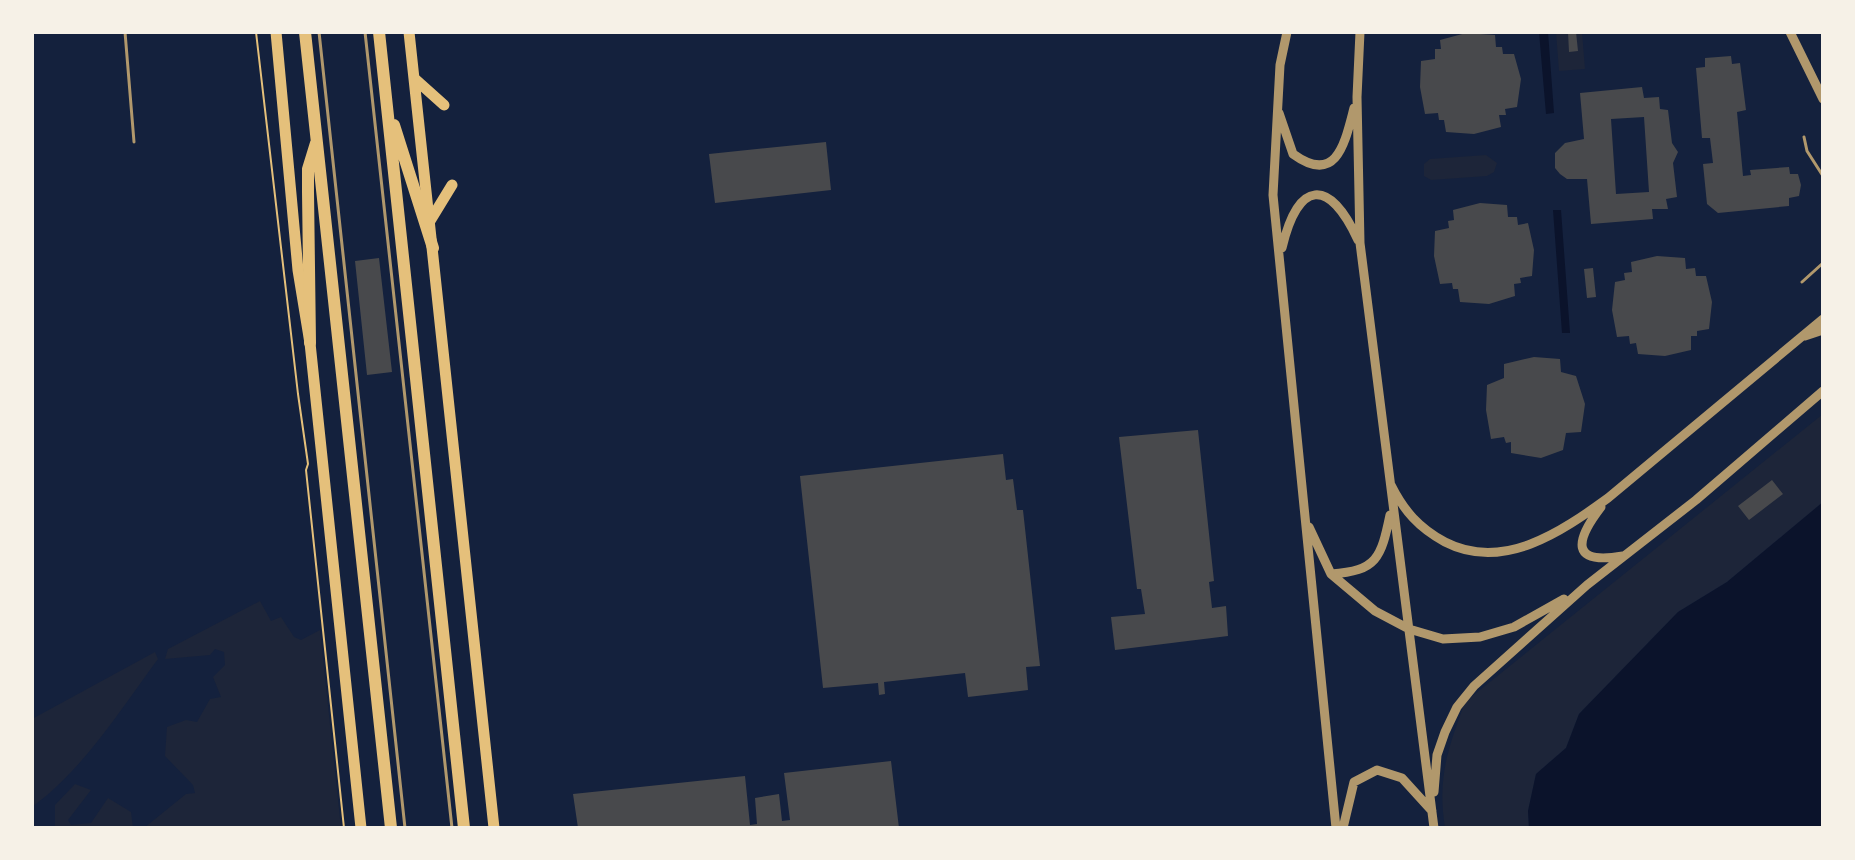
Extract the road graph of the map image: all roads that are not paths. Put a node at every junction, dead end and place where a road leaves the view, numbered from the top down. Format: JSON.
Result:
{"nodes":[{"id":1,"x":125,"y":32,"type":"edge"},
{"id":2,"x":276,"y":32,"type":"edge"},
{"id":3,"x":305,"y":32,"type":"edge"},
{"id":4,"x":319,"y":32,"type":"edge"},
{"id":5,"x":365,"y":32,"type":"edge"},
{"id":6,"x":379,"y":32,"type":"edge"},
{"id":7,"x":409,"y":32,"type":"edge"},
{"id":8,"x":1287,"y":32,"type":"edge"},
{"id":9,"x":1360,"y":32,"type":"edge"},
{"id":10,"x":1790,"y":32,"type":"edge"},
{"id":11,"x":415,"y":79,"type":"junction"},
{"id":12,"x":386,"y":97,"type":"junction"},
{"id":13,"x":1357,"y":97,"type":"junction"},
{"id":14,"x":1823,"y":99,"type":"edge"},
{"id":15,"x":444,"y":105,"type":"dead end"},
{"id":16,"x":1278,"y":106,"type":"junction"},
{"id":17,"x":1804,"y":137,"type":"dead end"},
{"id":18,"x":317,"y":140,"type":"junction"},
{"id":19,"x":134,"y":142,"type":"dead end"},
{"id":20,"x":1823,"y":176,"type":"edge"},
{"id":21,"x":452,"y":185,"type":"dead end"},
{"id":22,"x":430,"y":221,"type":"junction"},
{"id":23,"x":1360,"y":243,"type":"junction"},
{"id":24,"x":433,"y":248,"type":"junction"},
{"id":25,"x":1280,"y":258,"type":"junction"},
{"id":26,"x":1823,"y":263,"type":"edge"},
{"id":27,"x":1802,"y":282,"type":"dead end"},
{"id":28,"x":1823,"y":319,"type":"edge"},
{"id":29,"x":1823,"y":330,"type":"edge"},
{"id":30,"x":1798,"y":338,"type":"junction"},
{"id":31,"x":310,"y":343,"type":"junction"},
{"id":32,"x":1823,"y":391,"type":"edge"},
{"id":33,"x":1387,"y":475,"type":"junction"},
{"id":34,"x":1608,"y":498,"type":"junction"},
{"id":35,"x":1391,"y":509,"type":"junction"},
{"id":36,"x":1304,"y":514,"type":"junction"},
{"id":37,"x":1624,"y":556,"type":"junction"},
{"id":38,"x":1331,"y":574,"type":"junction"},
{"id":39,"x":1587,"y":585,"type":"junction"},
{"id":40,"x":1409,"y":629,"type":"junction"},
{"id":41,"x":1432,"y":811,"type":"junction"},
{"id":42,"x":361,"y":828,"type":"edge"},
{"id":43,"x":391,"y":828,"type":"edge"},
{"id":44,"x":405,"y":828,"type":"edge"},
{"id":45,"x":452,"y":828,"type":"edge"},
{"id":46,"x":464,"y":828,"type":"edge"},
{"id":47,"x":494,"y":828,"type":"edge"},
{"id":48,"x":1336,"y":828,"type":"edge"},
{"id":49,"x":1343,"y":828,"type":"edge"},
{"id":50,"x":1434,"y":828,"type":"edge"}],
"edges":[{"from":1,"to":19,"type":"lane"},
{"from":2,"to":31,"type":"highway"},
{"from":3,"to":18,"type":"highway"},
{"from":4,"to":44,"type":"lane"},
{"from":5,"to":45,"type":"lane"},
{"from":6,"to":12,"type":"highway"},
{"from":7,"to":11,"type":"highway"},
{"from":8,"to":16,"type":"street"},
{"from":9,"to":13,"type":"street"},
{"from":10,"to":14,"type":"street"},
{"from":11,"to":15,"type":"highway"},
{"from":11,"to":22,"type":"highway"},
{"from":12,"to":24,"type":"highway"},
{"from":12,"to":46,"type":"highway"},
{"from":13,"to":16,"type":"street"},
{"from":13,"to":23,"type":"street"},
{"from":16,"to":25,"type":"street"},
{"from":17,"to":20,"type":"lane"},
{"from":18,"to":31,"type":"highway"},
{"from":18,"to":43,"type":"highway"},
{"from":21,"to":22,"type":"highway"},
{"from":22,"to":24,"type":"highway"},
{"from":23,"to":25,"type":"street"},
{"from":23,"to":33,"type":"street"},
{"from":24,"to":47,"type":"highway"},
{"from":25,"to":36,"type":"street"},
{"from":26,"to":27,"type":"lane"},
{"from":28,"to":30,"type":"street"},
{"from":29,"to":30,"type":"street"},
{"from":30,"to":34,"type":"street"},
{"from":31,"to":42,"type":"highway"},
{"from":32,"to":37,"type":"street"},
{"from":33,"to":34,"type":"street"},
{"from":33,"to":35,"type":"street"},
{"from":34,"to":37,"type":"street"},
{"from":35,"to":38,"type":"street"},
{"from":35,"to":40,"type":"street"},
{"from":36,"to":38,"type":"street"},
{"from":36,"to":48,"type":"street"},
{"from":37,"to":39,"type":"street"},
{"from":38,"to":40,"type":"street"},
{"from":39,"to":40,"type":"street"},
{"from":39,"to":41,"type":"street"},
{"from":40,"to":41,"type":"street"},
{"from":41,"to":49,"type":"street"},
{"from":41,"to":50,"type":"street"}]}
